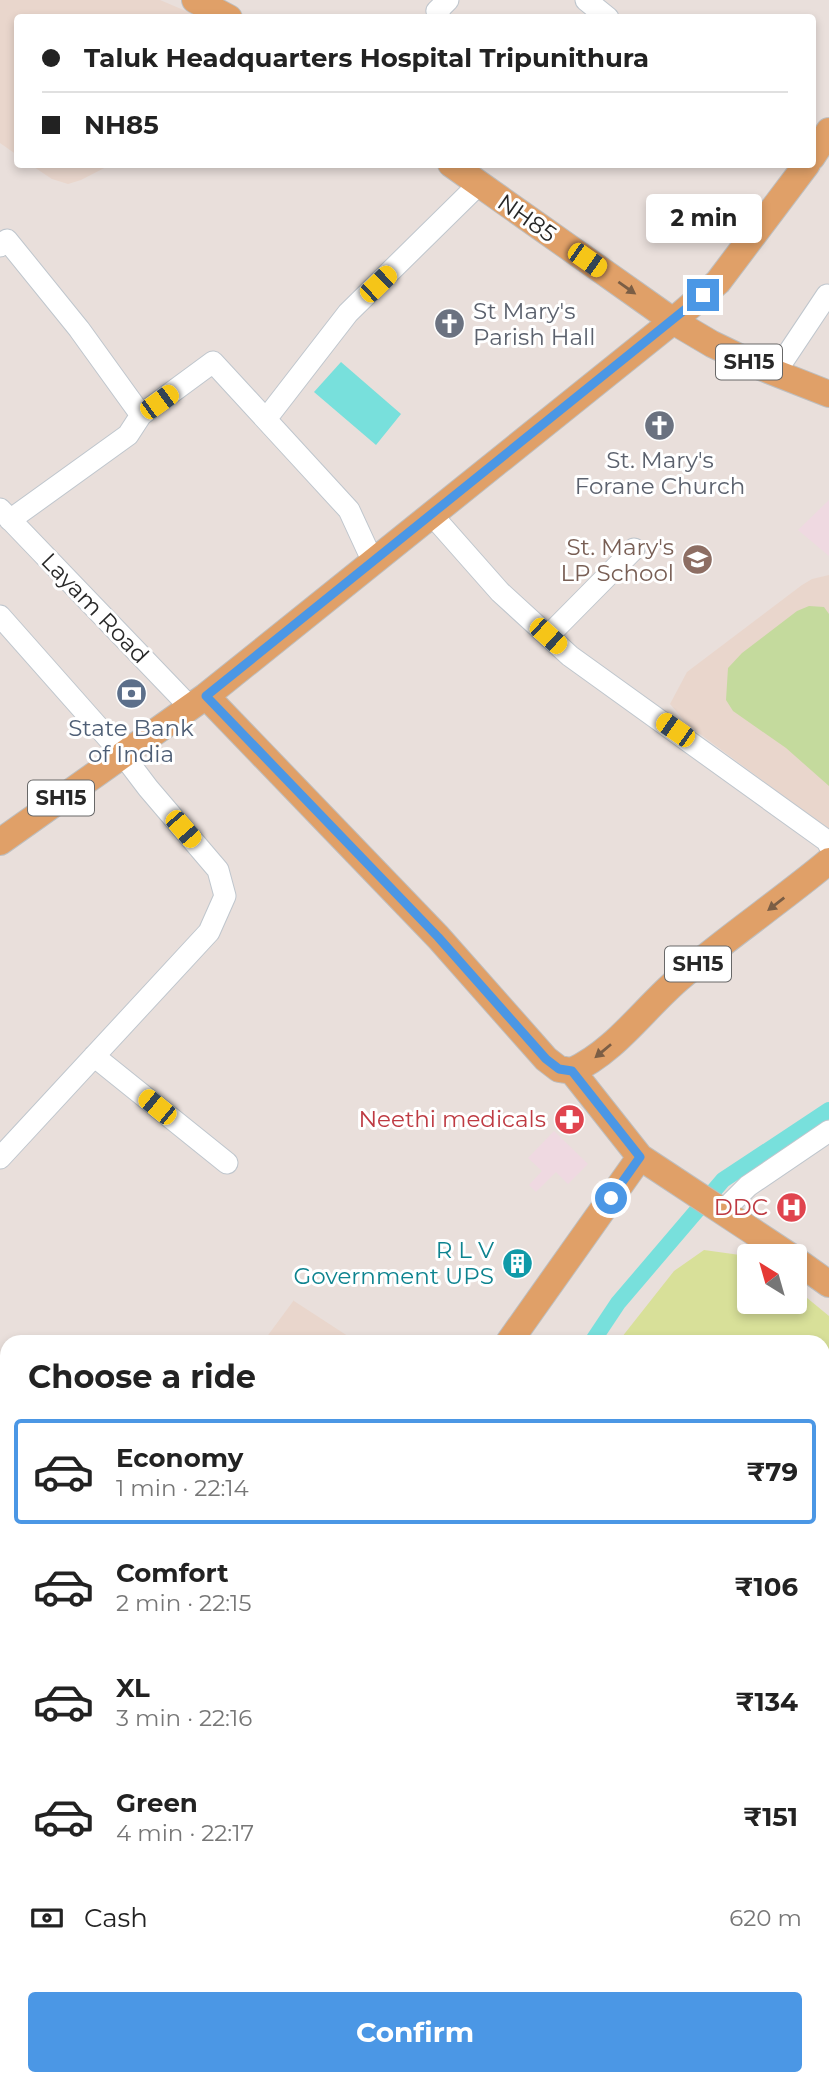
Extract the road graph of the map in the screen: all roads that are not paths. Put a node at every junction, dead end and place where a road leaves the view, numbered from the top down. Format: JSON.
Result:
{"nodes":[{"id":1,"x":448,"y":0,"type":"edge"},
{"id":2,"x":586,"y":0,"type":"edge"},
{"id":3,"x":438,"y":14,"type":"edge"},
{"id":4,"x":603,"y":14,"type":"edge"},
{"id":5,"x":829,"y":131,"type":"edge"},
{"id":6,"x":816,"y":151,"type":"edge"},
{"id":7,"x":457,"y":168,"type":"edge"},
{"id":8,"x":804,"y":168,"type":"edge"},
{"id":9,"x":479,"y":184,"type":"junction"},
{"id":10,"x":0,"y":246,"type":"edge"},
{"id":11,"x":827,"y":295,"type":"dead end"},
{"id":12,"x":673,"y":321,"type":"junction"},
{"id":13,"x":775,"y":373,"type":"junction"},
{"id":14,"x":829,"y":394,"type":"edge"},
{"id":15,"x":141,"y":415,"type":"junction"},
{"id":16,"x":266,"y":419,"type":"junction"},
{"id":17,"x":5,"y":515,"type":"edge"},
{"id":18,"x":432,"y":515,"type":"junction"},
{"id":19,"x":634,"y":550,"type":"dead end"},
{"id":20,"x":373,"y":562,"type":"junction"},
{"id":21,"x":0,"y":616,"type":"edge"},
{"id":22,"x":548,"y":636,"type":"junction"},
{"id":23,"x":198,"y":701,"type":"junction"},
{"id":24,"x":123,"y":755,"type":"junction"},
{"id":25,"x":0,"y":842,"type":"edge"},
{"id":26,"x":829,"y":845,"type":"edge"},
{"id":27,"x":829,"y":861,"type":"edge"},
{"id":28,"x":94,"y":1056,"type":"junction"},
{"id":29,"x":572,"y":1071,"type":"junction"},
{"id":30,"x":829,"y":1131,"type":"edge"},
{"id":31,"x":640,"y":1157,"type":"junction"},
{"id":32,"x":0,"y":1158,"type":"edge"},
{"id":33,"x":227,"y":1163,"type":"dead end"},
{"id":34,"x":721,"y":1210,"type":"junction"},
{"id":35,"x":771,"y":1244,"type":"edge"},
{"id":36,"x":807,"y":1269,"type":"edge"},
{"id":37,"x":829,"y":1284,"type":"edge"},
{"id":38,"x":514,"y":1335,"type":"edge"}],
"edges":[{"from":1,"to":3,"type":"street"},
{"from":2,"to":4,"type":"street"},
{"from":5,"to":6,"type":"main road"},
{"from":7,"to":9,"type":"main road","name":"NH85","number":"NH85"},
{"from":8,"to":12,"type":"main road"},
{"from":9,"to":12,"type":"main road","name":"NH85","number":"NH85","one_way":true},
{"from":9,"to":16,"type":"street"},
{"from":10,"to":15,"type":"street"},
{"from":11,"to":13,"type":"street"},
{"from":12,"to":13,"type":"main road","number":"SH15"},
{"from":12,"to":18,"type":"main road"},
{"from":13,"to":14,"type":"main road","number":"SH15"},
{"from":15,"to":16,"type":"street"},
{"from":15,"to":17,"type":"street"},
{"from":16,"to":20,"type":"street"},
{"from":17,"to":23,"type":"street","name":"Layam Road"},
{"from":18,"to":20,"type":"main road"},
{"from":18,"to":22,"type":"street"},
{"from":19,"to":22,"type":"street"},
{"from":20,"to":23,"type":"main road"},
{"from":21,"to":24,"type":"street"},
{"from":22,"to":26,"type":"street"},
{"from":23,"to":24,"type":"main road","number":"SH15"},
{"from":23,"to":29,"type":"main road"},
{"from":24,"to":25,"type":"main road","number":"SH15"},
{"from":24,"to":28,"type":"street"},
{"from":27,"to":29,"type":"main road","number":"SH15","one_way":true},
{"from":28,"to":32,"type":"street"},
{"from":28,"to":33,"type":"street"},
{"from":29,"to":31,"type":"main road"},
{"from":30,"to":34,"type":"street"},
{"from":31,"to":34,"type":"main road"},
{"from":31,"to":38,"type":"main road"},
{"from":34,"to":35,"type":"main road"},
{"from":36,"to":37,"type":"main road"}]}
